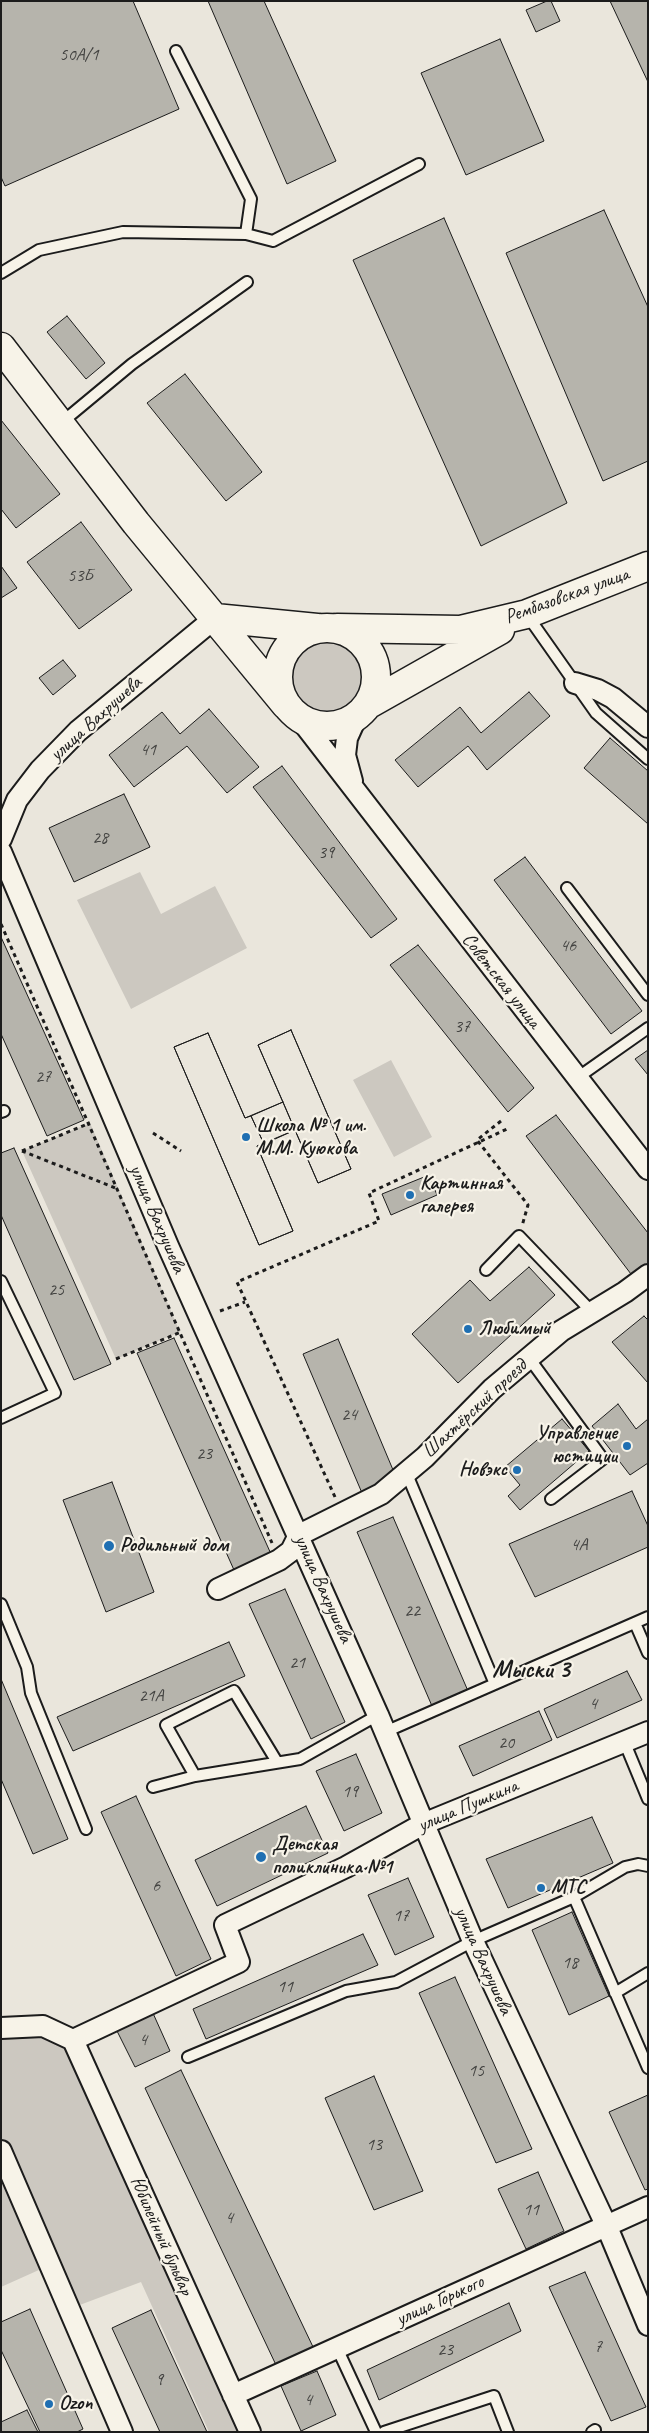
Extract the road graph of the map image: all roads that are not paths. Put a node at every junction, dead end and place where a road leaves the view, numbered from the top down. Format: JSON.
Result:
{"nodes":[{"id":1,"x":176,"y":51,"type":"dead end"},
{"id":2,"x":419,"y":164,"type":"dead end"},
{"id":3,"x":246,"y":234,"type":"junction"},
{"id":4,"x":1,"y":273,"type":"edge"},
{"id":5,"x":247,"y":282,"type":"dead end"},
{"id":6,"x":1,"y":347,"type":"edge"},
{"id":7,"x":61,"y":424,"type":"junction"},
{"id":8,"x":648,"y":566,"type":"edge"},
{"id":9,"x":527,"y":614,"type":"junction"},
{"id":10,"x":215,"y":618,"type":"junction"},
{"id":11,"x":327,"y":628,"type":"junction"},
{"id":12,"x":576,"y":683,"type":"junction"},
{"id":13,"x":362,"y":711,"type":"junction"},
{"id":14,"x":293,"y":712,"type":"junction"},
{"id":15,"x":648,"y":727,"type":"edge"},
{"id":16,"x":648,"y":759,"type":"edge"},
{"id":17,"x":355,"y":792,"type":"junction"},
{"id":18,"x":1,"y":840,"type":"edge"},
{"id":19,"x":1,"y":852,"type":"edge"},
{"id":20,"x":566,"y":888,"type":"dead end"},
{"id":21,"x":648,"y":995,"type":"edge"},
{"id":22,"x":648,"y":1028,"type":"edge"},
{"id":23,"x":577,"y":1078,"type":"junction"},
{"id":24,"x":648,"y":1168,"type":"edge"},
{"id":25,"x":486,"y":1270,"type":"dead end"},
{"id":26,"x":648,"y":1275,"type":"edge"},
{"id":27,"x":1,"y":1281,"type":"edge"},
{"id":28,"x":592,"y":1312,"type":"junction"},
{"id":29,"x":529,"y":1358,"type":"junction"},
{"id":30,"x":1,"y":1418,"type":"edge"},
{"id":31,"x":406,"y":1472,"type":"junction"},
{"id":32,"x":551,"y":1499,"type":"dead end"},
{"id":33,"x":299,"y":1535,"type":"junction"},
{"id":34,"x":218,"y":1590,"type":"dead end"},
{"id":35,"x":1,"y":1604,"type":"edge"},
{"id":36,"x":648,"y":1617,"type":"edge"},
{"id":37,"x":635,"y":1623,"type":"junction"},
{"id":38,"x":648,"y":1653,"type":"edge"},
{"id":39,"x":495,"y":1684,"type":"junction"},
{"id":40,"x":382,"y":1724,"type":"junction"},
{"id":41,"x":648,"y":1732,"type":"edge"},
{"id":42,"x":624,"y":1741,"type":"junction"},
{"id":43,"x":277,"y":1762,"type":"junction"},
{"id":44,"x":195,"y":1776,"type":"junction"},
{"id":45,"x":153,"y":1787,"type":"dead end"},
{"id":46,"x":648,"y":1799,"type":"edge"},
{"id":47,"x":424,"y":1824,"type":"junction"},
{"id":48,"x":86,"y":1829,"type":"dead end"},
{"id":49,"x":648,"y":1866,"type":"edge"},
{"id":50,"x":574,"y":1896,"type":"junction"},
{"id":51,"x":473,"y":1941,"type":"junction"},
{"id":52,"x":648,"y":1973,"type":"edge"},
{"id":53,"x":615,"y":1993,"type":"junction"},
{"id":54,"x":1,"y":2028,"type":"edge"},
{"id":55,"x":72,"y":2040,"type":"junction"},
{"id":56,"x":188,"y":2057,"type":"dead end"},
{"id":57,"x":648,"y":2068,"type":"edge"},
{"id":58,"x":1,"y":2151,"type":"edge"},
{"id":59,"x":648,"y":2207,"type":"edge"},
{"id":60,"x":606,"y":2227,"type":"junction"},
{"id":61,"x":648,"y":2325,"type":"edge"},
{"id":62,"x":338,"y":2348,"type":"junction"},
{"id":63,"x":233,"y":2395,"type":"junction"},
{"id":64,"x":118,"y":2431,"type":"edge"},
{"id":65,"x":250,"y":2432,"type":"edge"},
{"id":66,"x":376,"y":2432,"type":"edge"},
{"id":67,"x":384,"y":2432,"type":"edge"},
{"id":68,"x":508,"y":2432,"type":"edge"}],
"edges":[{"from":1,"to":3,"type":"lane"},
{"from":2,"to":3,"type":"lane"},
{"from":3,"to":4,"type":"lane"},
{"from":5,"to":7,"type":"lane"},
{"from":6,"to":7,"type":"main road"},
{"from":7,"to":10,"type":"main road"},
{"from":8,"to":9,"type":"main road","name":"Рембазовская улица"},
{"from":9,"to":11,"type":"main road","name":"Рембазовская улица"},
{"from":9,"to":12,"type":"lane"},
{"from":9,"to":13,"type":"main road"},
{"from":10,"to":11,"type":"main road","name":"Рембазовская улица"},
{"from":10,"to":14,"type":"main road"},
{"from":10,"to":18,"type":"street","name":"улица Вахрушева"},
{"from":11,"to":13,"type":"main road"},
{"from":11,"to":14,"type":"main road"},
{"from":12,"to":15,"type":"street"},
{"from":12,"to":16,"type":"lane"},
{"from":13,"to":14,"type":"main road"},
{"from":13,"to":17,"type":"street"},
{"from":14,"to":17,"type":"street","name":"Советская улица"},
{"from":17,"to":23,"type":"street","name":"Советская улица"},
{"from":19,"to":33,"type":"street","name":"улица Вахрушева"},
{"from":20,"to":21,"type":"lane"},
{"from":22,"to":23,"type":"lane"},
{"from":23,"to":24,"type":"street","name":"Советская улица"},
{"from":25,"to":28,"type":"lane"},
{"from":26,"to":28,"type":"street","name":"Шахтёрский проезд"},
{"from":27,"to":30,"type":"lane"},
{"from":28,"to":29,"type":"street","name":"Шахтёрский проезд"},
{"from":29,"to":31,"type":"street","name":"Шахтёрский проезд"},
{"from":29,"to":32,"type":"lane"},
{"from":31,"to":33,"type":"street","name":"Шахтёрский проезд"},
{"from":31,"to":39,"type":"lane"},
{"from":33,"to":34,"type":"street"},
{"from":33,"to":40,"type":"street","name":"улица Вахрушева"},
{"from":35,"to":48,"type":"lane"},
{"from":36,"to":37,"type":"lane"},
{"from":37,"to":38,"type":"lane"},
{"from":37,"to":39,"type":"lane"},
{"from":39,"to":40,"type":"lane"},
{"from":40,"to":43,"type":"lane"},
{"from":40,"to":47,"type":"street","name":"улица Вахрушева"},
{"from":41,"to":42,"type":"street","name":"улица Пушкина"},
{"from":42,"to":46,"type":"lane"},
{"from":42,"to":47,"type":"street","name":"улица Пушкина"},
{"from":43,"to":44,"type":"lane"},
{"from":43,"to":44,"type":"lane"},
{"from":44,"to":45,"type":"lane"},
{"from":47,"to":51,"type":"street","name":"улица Вахрушева"},
{"from":47,"to":55,"type":"street","name":"улица Пушкина"},
{"from":49,"to":50,"type":"lane"},
{"from":50,"to":51,"type":"lane"},
{"from":50,"to":53,"type":"lane"},
{"from":51,"to":56,"type":"lane"},
{"from":51,"to":60,"type":"street","name":"улица Вахрушева"},
{"from":52,"to":53,"type":"lane"},
{"from":53,"to":57,"type":"lane"},
{"from":54,"to":55,"type":"street"},
{"from":55,"to":63,"type":"street","name":"Юбилейный бульвар"},
{"from":58,"to":64,"type":"street"},
{"from":59,"to":60,"type":"street","name":"улица Горького"},
{"from":60,"to":61,"type":"street","name":"улица Вахрушева"},
{"from":60,"to":62,"type":"street","name":"улица Горького"},
{"from":62,"to":63,"type":"street","name":"улица Горького"},
{"from":62,"to":66,"type":"lane"},
{"from":63,"to":65,"type":"street","name":"Юбилейный бульвар"},
{"from":67,"to":68,"type":"lane"}]}
